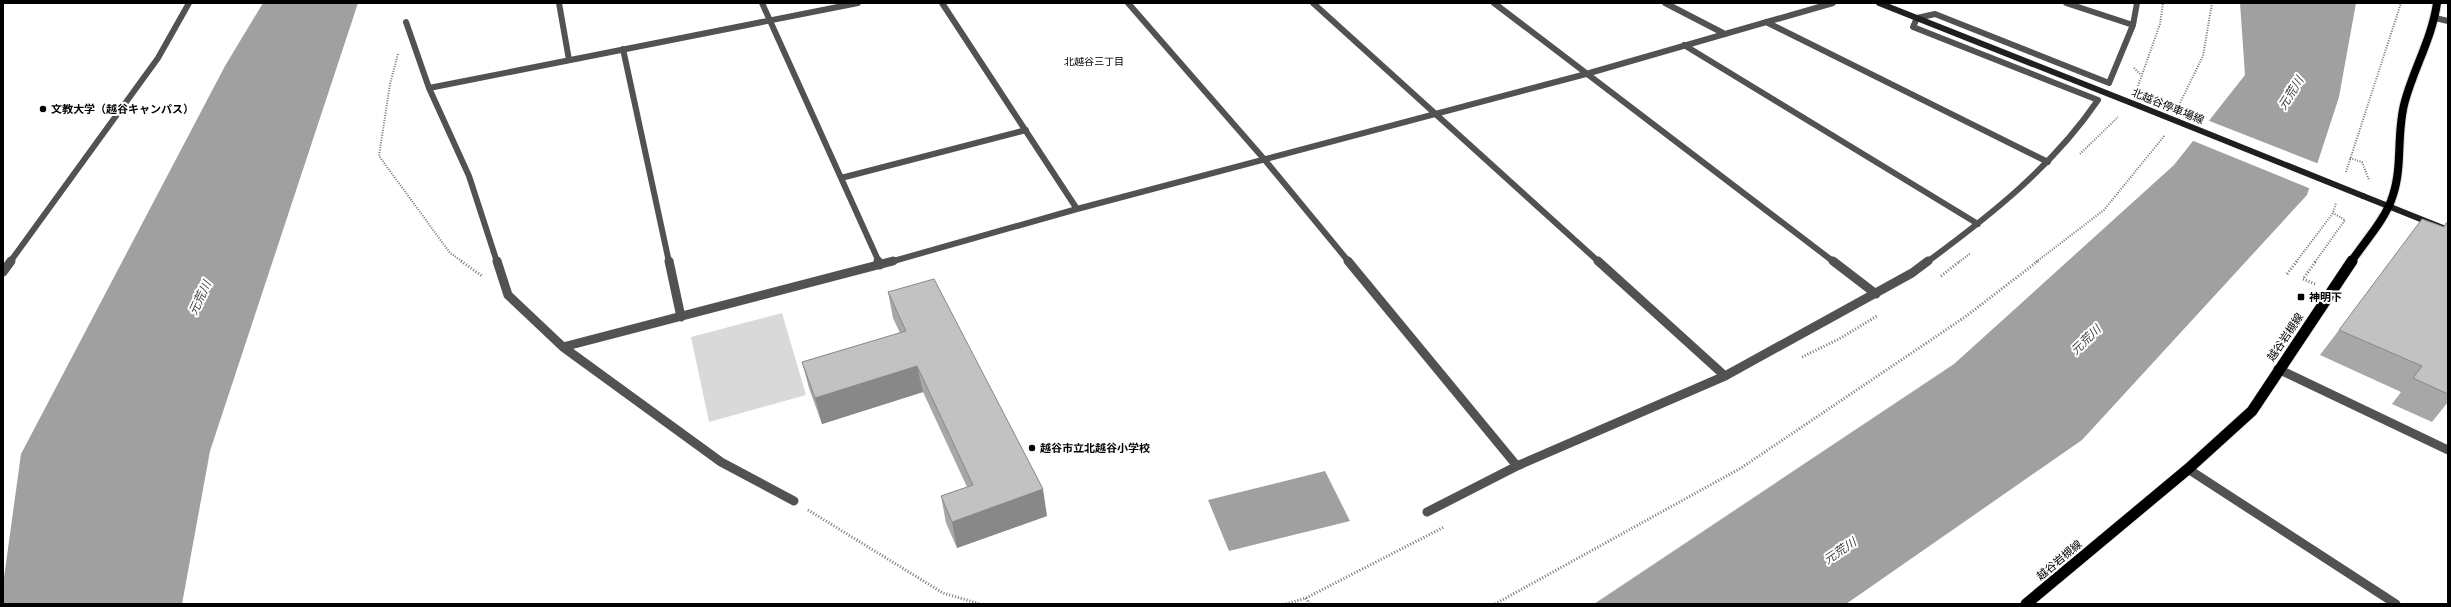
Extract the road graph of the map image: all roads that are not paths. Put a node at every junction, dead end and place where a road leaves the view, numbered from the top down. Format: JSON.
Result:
{"nodes":[{"id":1,"x":189,"y":3,"type":"edge"},
{"id":2,"x":559,"y":3,"type":"edge"},
{"id":3,"x":762,"y":3,"type":"edge"},
{"id":4,"x":858,"y":3,"type":"edge"},
{"id":5,"x":942,"y":3,"type":"edge"},
{"id":6,"x":1128,"y":3,"type":"edge"},
{"id":7,"x":1313,"y":3,"type":"edge"},
{"id":8,"x":1494,"y":3,"type":"edge"},
{"id":9,"x":1665,"y":3,"type":"edge"},
{"id":10,"x":1833,"y":3,"type":"edge"},
{"id":11,"x":1879,"y":3,"type":"edge"},
{"id":12,"x":2066,"y":3,"type":"edge"},
{"id":13,"x":2137,"y":3,"type":"edge"},
{"id":14,"x":2437,"y":3,"type":"edge"},
{"id":15,"x":1917,"y":18,"type":"junction"},
{"id":16,"x":2436,"y":18,"type":"junction"},
{"id":17,"x":770,"y":20,"type":"junction"},
{"id":18,"x":406,"y":22,"type":"road end"},
{"id":19,"x":1766,"y":22,"type":"junction"},
{"id":20,"x":2448,"y":22,"type":"edge"},
{"id":21,"x":2133,"y":25,"type":"junction"},
{"id":22,"x":1725,"y":34,"type":"junction"},
{"id":23,"x":1684,"y":45,"type":"junction"},
{"id":24,"x":623,"y":49,"type":"junction"},
{"id":25,"x":569,"y":60,"type":"junction"},
{"id":26,"x":1586,"y":74,"type":"junction"},
{"id":27,"x":429,"y":88,"type":"junction"},
{"id":28,"x":1435,"y":114,"type":"junction"},
{"id":29,"x":1026,"y":130,"type":"junction"},
{"id":30,"x":1264,"y":159,"type":"junction"},
{"id":31,"x":2048,"y":162,"type":"junction"},
{"id":32,"x":841,"y":178,"type":"junction"},
{"id":33,"x":2389,"y":207,"type":"junction"},
{"id":34,"x":1077,"y":208,"type":"junction"},
{"id":35,"x":1978,"y":224,"type":"junction"},
{"id":36,"x":2448,"y":230,"type":"edge"},
{"id":37,"x":880,"y":265,"type":"junction"},
{"id":38,"x":3,"y":272,"type":"edge"},
{"id":39,"x":1876,"y":294,"type":"junction"},
{"id":40,"x":681,"y":317,"type":"junction"},
{"id":41,"x":563,"y":347,"type":"junction"},
{"id":42,"x":2278,"y":369,"type":"junction"},
{"id":43,"x":1725,"y":376,"type":"junction"},
{"id":44,"x":2448,"y":450,"type":"edge"},
{"id":45,"x":1517,"y":466,"type":"junction"},
{"id":46,"x":2188,"y":469,"type":"junction"},
{"id":47,"x":794,"y":501,"type":"road end"},
{"id":48,"x":1427,"y":512,"type":"dead end"},
{"id":49,"x":2026,"y":604,"type":"edge"},
{"id":50,"x":2396,"y":604,"type":"edge"}],
"edges":[{"from":1,"to":38,"type":"street"},
{"from":2,"to":25,"type":"street"},
{"from":3,"to":17,"type":"street"},
{"from":4,"to":17,"type":"street"},
{"from":5,"to":29,"type":"street"},
{"from":6,"to":30,"type":"street"},
{"from":7,"to":28,"type":"street"},
{"from":8,"to":26,"type":"street"},
{"from":9,"to":22,"type":"street"},
{"from":10,"to":19,"type":"street"},
{"from":11,"to":15,"type":"main road","name":"北越谷停車場線"},
{"from":12,"to":21,"type":"street"},
{"from":13,"to":21,"type":"street"},
{"from":14,"to":16,"type":"main road","name":"越谷岩槻線"},
{"from":15,"to":21,"type":"street"},
{"from":15,"to":31,"type":"street"},
{"from":15,"to":33,"type":"main road","name":"北越谷停車場線","bridge":true},
{"from":16,"to":20,"type":"street"},
{"from":16,"to":33,"type":"main road","name":"越谷岩槻線"},
{"from":17,"to":24,"type":"street"},
{"from":17,"to":32,"type":"street"},
{"from":18,"to":27,"type":"street"},
{"from":19,"to":22,"type":"street"},
{"from":19,"to":31,"type":"street"},
{"from":22,"to":23,"type":"street"},
{"from":23,"to":26,"type":"street"},
{"from":23,"to":35,"type":"street"},
{"from":24,"to":25,"type":"street"},
{"from":24,"to":40,"type":"street"},
{"from":25,"to":27,"type":"street"},
{"from":26,"to":28,"type":"street"},
{"from":26,"to":39,"type":"street"},
{"from":27,"to":41,"type":"street"},
{"from":28,"to":30,"type":"street"},
{"from":28,"to":43,"type":"street"},
{"from":29,"to":32,"type":"street"},
{"from":29,"to":34,"type":"street"},
{"from":30,"to":34,"type":"street"},
{"from":30,"to":45,"type":"street"},
{"from":31,"to":35,"type":"street"},
{"from":32,"to":37,"type":"street"},
{"from":33,"to":36,"type":"main road","name":"北越谷停車場線"},
{"from":33,"to":42,"type":"main road","name":"越谷岩槻線"},
{"from":34,"to":37,"type":"street"},
{"from":35,"to":39,"type":"street"},
{"from":37,"to":40,"type":"street"},
{"from":39,"to":43,"type":"street"},
{"from":40,"to":41,"type":"street"},
{"from":41,"to":47,"type":"street"},
{"from":42,"to":44,"type":"street"},
{"from":42,"to":46,"type":"main road","name":"越谷岩槻線"},
{"from":43,"to":45,"type":"street"},
{"from":45,"to":48,"type":"street"},
{"from":46,"to":49,"type":"main road","name":"越谷岩槻線"},
{"from":46,"to":50,"type":"street"}]}
